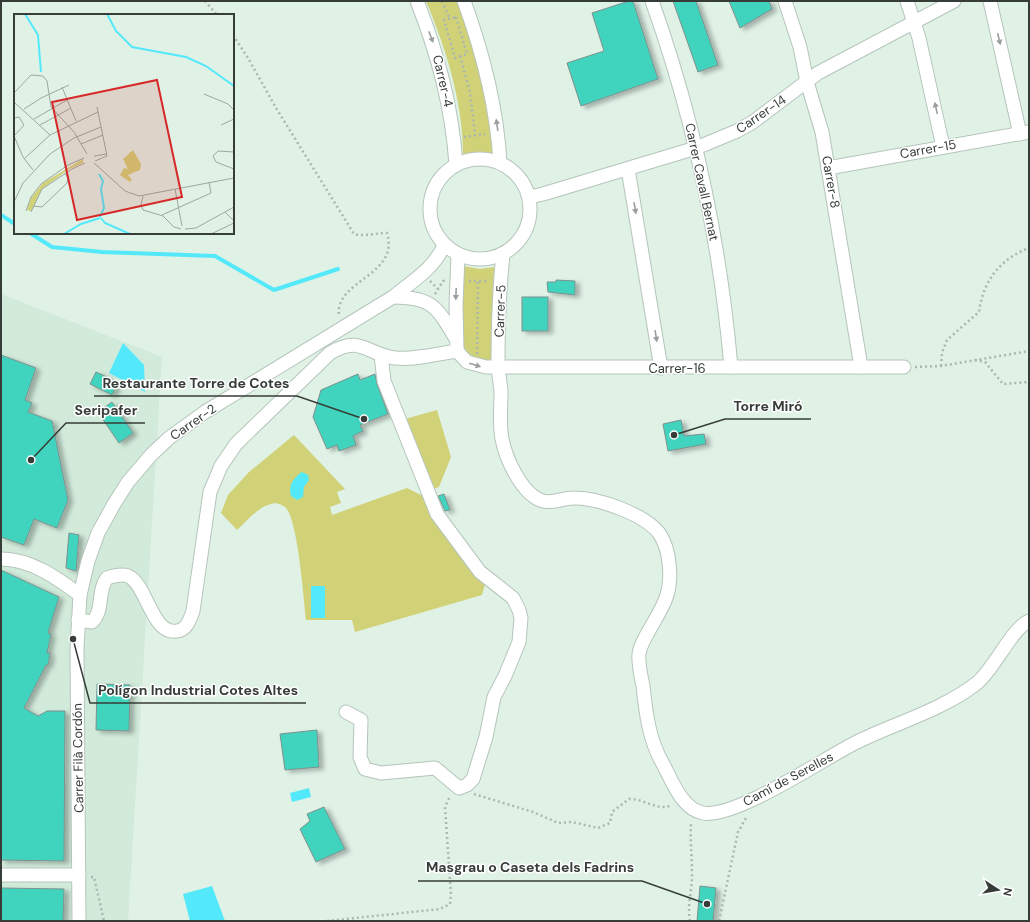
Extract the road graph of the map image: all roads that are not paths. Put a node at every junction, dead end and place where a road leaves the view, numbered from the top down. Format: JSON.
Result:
{"nodes":[{"id":1,"x":417,"y":1,"type":"edge"},
{"id":2,"x":464,"y":1,"type":"edge"},
{"id":3,"x":652,"y":1,"type":"edge"},
{"id":4,"x":785,"y":1,"type":"edge"},
{"id":5,"x":907,"y":1,"type":"edge"},
{"id":6,"x":954,"y":1,"type":"edge"},
{"id":7,"x":990,"y":1,"type":"edge"},
{"id":8,"x":915,"y":22,"type":"junction"},
{"id":9,"x":807,"y":82,"type":"junction"},
{"id":10,"x":1025,"y":133,"type":"edge"},
{"id":11,"x":943,"y":146,"type":"junction"},
{"id":12,"x":696,"y":148,"type":"junction"},
{"id":13,"x":500,"y":163,"type":"junction"},
{"id":14,"x":456,"y":165,"type":"junction"},
{"id":15,"x":828,"y":168,"type":"junction"},
{"id":16,"x":628,"y":170,"type":"junction"},
{"id":17,"x":529,"y":197,"type":"junction"},
{"id":18,"x":444,"y":245,"type":"junction"},
{"id":19,"x":458,"y":255,"type":"junction"},
{"id":20,"x":503,"y":255,"type":"junction"},
{"id":21,"x":393,"y":297,"type":"junction"},
{"id":22,"x":456,"y":345,"type":"junction"},
{"id":23,"x":381,"y":355,"type":"junction"},
{"id":24,"x":498,"y":367,"type":"junction"},
{"id":25,"x":731,"y":367,"type":"junction"},
{"id":26,"x":861,"y":367,"type":"junction"},
{"id":27,"x":904,"y":367,"type":"road end"},
{"id":28,"x":661,"y":368,"type":"junction"},
{"id":29,"x":1,"y":559,"type":"edge"},
{"id":30,"x":80,"y":595,"type":"junction"},
{"id":31,"x":78,"y":620,"type":"junction"},
{"id":32,"x":1029,"y":621,"type":"edge"},
{"id":33,"x":346,"y":712,"type":"dead end"},
{"id":34,"x":1,"y":875,"type":"edge"},
{"id":35,"x":79,"y":875,"type":"junction"},
{"id":36,"x":79,"y":921,"type":"edge"}],
"edges":[{"from":1,"to":14,"type":"street","name":"Carrer-4","one_way":true},
{"from":13,"to":2,"type":"street","one_way":true},
{"from":3,"to":12,"type":"street","name":"Carrer Cavall Bernat"},
{"from":4,"to":9,"type":"street","name":"Carrer-8"},
{"from":5,"to":8,"type":"street"},
{"from":6,"to":8,"type":"street","name":"Carrer-14"},
{"from":7,"to":10,"type":"street","one_way":true},
{"from":8,"to":9,"type":"street","name":"Carrer-14"},
{"from":11,"to":8,"type":"street","one_way":true},
{"from":9,"to":12,"type":"street","name":"Carrer-14"},
{"from":9,"to":15,"type":"street","name":"Carrer-8"},
{"from":10,"to":11,"type":"street","name":"Carrer-15"},
{"from":11,"to":15,"type":"street","name":"Carrer-15"},
{"from":12,"to":16,"type":"street","name":"Carrer-14"},
{"from":12,"to":25,"type":"street","name":"Carrer Cavall Bernat"},
{"from":13,"to":14,"type":"street"},
{"from":13,"to":17,"type":"street"},
{"from":14,"to":18,"type":"street"},
{"from":15,"to":26,"type":"street","name":"Carrer-8"},
{"from":16,"to":17,"type":"street","name":"Carrer-14"},
{"from":16,"to":28,"type":"street","one_way":true},
{"from":17,"to":20,"type":"street"},
{"from":18,"to":19,"type":"street"},
{"from":18,"to":21,"type":"street","name":"Carrer-2"},
{"from":19,"to":20,"type":"street"},
{"from":19,"to":22,"type":"street","one_way":true},
{"from":20,"to":24,"type":"street","name":"Carrer-5"},
{"from":21,"to":22,"type":"street"},
{"from":21,"to":30,"type":"street","name":"Carrer-2"},
{"from":22,"to":23,"type":"street"},
{"from":22,"to":24,"type":"street","name":"Carrer-16","one_way":true},
{"from":23,"to":31,"type":"street"},
{"from":23,"to":33,"type":"street"},
{"from":24,"to":28,"type":"street","name":"Carrer-16"},
{"from":24,"to":32,"type":"street","name":"Camí de Serelles"},
{"from":25,"to":26,"type":"street","name":"Carrer-16"},
{"from":25,"to":28,"type":"street","name":"Carrer-16"},
{"from":26,"to":27,"type":"street","name":"Carrer-16"},
{"from":29,"to":30,"type":"street"},
{"from":30,"to":31,"type":"street","name":"Carrer Filà Cordón"},
{"from":31,"to":35,"type":"street","name":"Carrer Filà Cordón"},
{"from":34,"to":35,"type":"street"},
{"from":35,"to":36,"type":"street","name":"Carrer Filà Cordón"}]}
